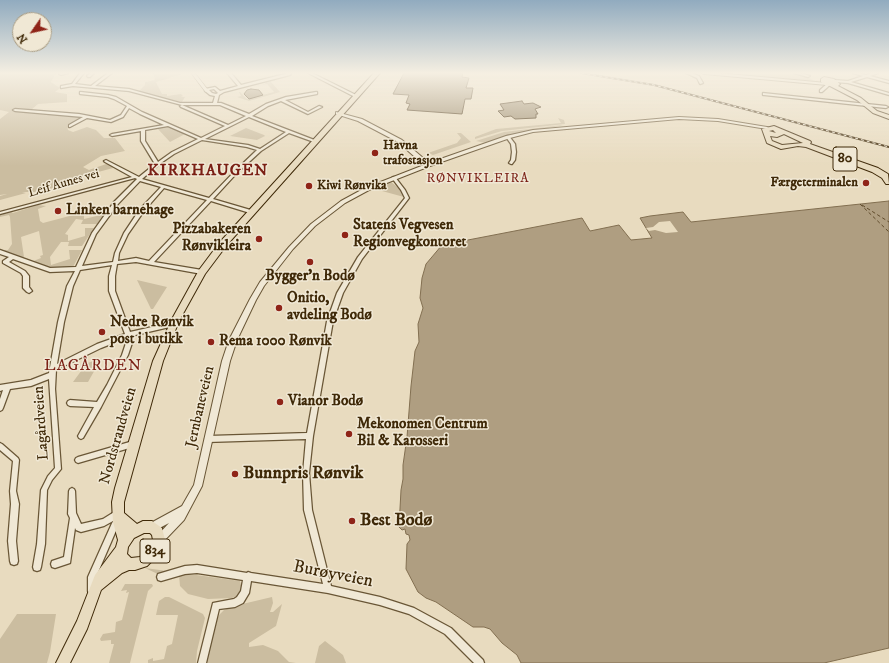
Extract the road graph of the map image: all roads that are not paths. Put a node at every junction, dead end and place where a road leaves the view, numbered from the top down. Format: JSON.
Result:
{"nodes":[{"id":1,"x":125,"y":104,"type":"edge"},
{"id":2,"x":218,"y":104,"type":"edge"},
{"id":3,"x":271,"y":104,"type":"edge"},
{"id":4,"x":290,"y":104,"type":"edge"},
{"id":5,"x":347,"y":104,"type":"edge"},
{"id":6,"x":859,"y":104,"type":"edge"},
{"id":7,"x":869,"y":105,"type":"junction"},
{"id":8,"x":129,"y":106,"type":"junction"},
{"id":9,"x":182,"y":106,"type":"dead end"},
{"id":10,"x":320,"y":107,"type":"dead end"},
{"id":11,"x":887,"y":108,"type":"edge"},
{"id":12,"x":14,"y":110,"type":"dead end"},
{"id":13,"x":338,"y":115,"type":"junction"},
{"id":14,"x":87,"y":116,"type":"junction"},
{"id":15,"x":250,"y":116,"type":"junction"},
{"id":16,"x":888,"y":117,"type":"edge"},
{"id":17,"x":169,"y":125,"type":"junction"},
{"id":18,"x":70,"y":126,"type":"dead end"},
{"id":19,"x":227,"y":126,"type":"junction"},
{"id":20,"x":143,"y":130,"type":"junction"},
{"id":21,"x":766,"y":131,"type":"junction"},
{"id":22,"x":289,"y":132,"type":"junction"},
{"id":23,"x":778,"y":134,"type":"junction"},
{"id":24,"x":112,"y":135,"type":"dead end"},
{"id":25,"x":508,"y":137,"type":"junction"},
{"id":26,"x":200,"y":139,"type":"junction"},
{"id":27,"x":316,"y":141,"type":"junction"},
{"id":28,"x":769,"y":142,"type":"junction"},
{"id":29,"x":260,"y":150,"type":"junction"},
{"id":30,"x":106,"y":161,"type":"dead end"},
{"id":31,"x":511,"y":163,"type":"dead end"},
{"id":32,"x":157,"y":164,"type":"junction"},
{"id":33,"x":428,"y":165,"type":"junction"},
{"id":34,"x":889,"y":172,"type":"edge"},
{"id":35,"x":137,"y":178,"type":"junction"},
{"id":36,"x":394,"y":178,"type":"junction"},
{"id":37,"x":889,"y":182,"type":"edge"},
{"id":38,"x":164,"y":186,"type":"junction"},
{"id":39,"x":209,"y":199,"type":"junction"},
{"id":40,"x":252,"y":212,"type":"junction"},
{"id":41,"x":0,"y":213,"type":"edge"},
{"id":42,"x":0,"y":252,"type":"edge"},
{"id":43,"x":12,"y":257,"type":"junction"},
{"id":44,"x":114,"y":262,"type":"junction"},
{"id":45,"x":151,"y":262,"type":"junction"},
{"id":46,"x":77,"y":268,"type":"junction"},
{"id":47,"x":202,"y":272,"type":"junction"},
{"id":48,"x":29,"y":291,"type":"dead end"},
{"id":49,"x":174,"y":324,"type":"junction"},
{"id":50,"x":127,"y":335,"type":"junction"},
{"id":51,"x":53,"y":372,"type":"junction"},
{"id":52,"x":3,"y":388,"type":"edge"},
{"id":53,"x":70,"y":403,"type":"dead end"},
{"id":54,"x":99,"y":405,"type":"junction"},
{"id":55,"x":0,"y":408,"type":"edge"},
{"id":56,"x":81,"y":436,"type":"dead end"},
{"id":57,"x":310,"y":436,"type":"junction"},
{"id":58,"x":208,"y":438,"type":"junction"},
{"id":59,"x":133,"y":444,"type":"junction"},
{"id":60,"x":0,"y":446,"type":"edge"},
{"id":61,"x":78,"y":460,"type":"dead end"},
{"id":62,"x":72,"y":491,"type":"dead end"},
{"id":63,"x":184,"y":510,"type":"junction"},
{"id":64,"x":119,"y":514,"type":"junction"},
{"id":65,"x":73,"y":519,"type":"junction"},
{"id":66,"x":152,"y":527,"type":"junction"},
{"id":67,"x":135,"y":530,"type":"junction"},
{"id":68,"x":159,"y":540,"type":"junction"},
{"id":69,"x":122,"y":545,"type":"junction"},
{"id":70,"x":14,"y":561,"type":"dead end"},
{"id":71,"x":55,"y":564,"type":"dead end"},
{"id":72,"x":128,"y":564,"type":"junction"},
{"id":73,"x":37,"y":567,"type":"dead end"},
{"id":74,"x":248,"y":576,"type":"junction"},
{"id":75,"x":161,"y":577,"type":"dead end"},
{"id":76,"x":328,"y":589,"type":"junction"},
{"id":77,"x":95,"y":591,"type":"junction"},
{"id":78,"x":63,"y":663,"type":"edge"},
{"id":79,"x":202,"y":663,"type":"edge"},
{"id":80,"x":480,"y":663,"type":"edge"}],
"edges":[{"from":1,"to":8,"type":"street"},
{"from":2,"to":15,"type":"street"},
{"from":3,"to":15,"type":"street","name":"Lagårdveien"},
{"from":4,"to":10,"type":"street"},
{"from":5,"to":13,"type":"main road","name":"Nordstrandveien","number":"834"},
{"from":6,"to":7,"type":"street"},
{"from":7,"to":11,"type":"street"},
{"from":7,"to":16,"type":"highway"},
{"from":8,"to":14,"type":"street"},
{"from":8,"to":17,"type":"street"},
{"from":9,"to":19,"type":"street"},
{"from":12,"to":14,"type":"street"},
{"from":13,"to":27,"type":"main road","name":"Nordstrandveien","number":"834"},
{"from":13,"to":33,"type":"street"},
{"from":14,"to":18,"type":"street"},
{"from":15,"to":19,"type":"street","name":"Lagårdveien"},
{"from":15,"to":22,"type":"street"},
{"from":17,"to":20,"type":"street"},
{"from":17,"to":26,"type":"street"},
{"from":19,"to":26,"type":"street","name":"Lagårdveien"},
{"from":20,"to":24,"type":"street"},
{"from":20,"to":32,"type":"street"},
{"from":21,"to":23,"type":"highway","name":"Jernbaneveien","number":"80"},
{"from":21,"to":25,"type":"street","name":"Jernbaneveien"},
{"from":21,"to":28,"type":"highway"},
{"from":22,"to":27,"type":"street"},
{"from":22,"to":29,"type":"street"},
{"from":23,"to":28,"type":"highway"},
{"from":23,"to":34,"type":"highway","name":"Jernbaneveien","number":"80"},
{"from":25,"to":31,"type":"street"},
{"from":25,"to":33,"type":"street","name":"Jernbaneveien"},
{"from":26,"to":29,"type":"street"},
{"from":26,"to":32,"type":"street","name":"Lagårdveien"},
{"from":27,"to":40,"type":"main road","name":"Nordstrandveien","number":"834"},
{"from":28,"to":37,"type":"highway","number":"80"},
{"from":29,"to":39,"type":"street"},
{"from":30,"to":35,"type":"street"},
{"from":32,"to":35,"type":"street","name":"Lagårdveien"},
{"from":33,"to":36,"type":"street","name":"Jernbaneveien"},
{"from":35,"to":38,"type":"street"},
{"from":35,"to":41,"type":"street","name":"Leif Aunes vei"},
{"from":35,"to":46,"type":"street","name":"Lagårdveien"},
{"from":36,"to":57,"type":"street"},
{"from":36,"to":58,"type":"street","name":"Jernbaneveien"},
{"from":38,"to":39,"type":"street"},
{"from":38,"to":44,"type":"street"},
{"from":39,"to":40,"type":"street"},
{"from":39,"to":45,"type":"street"},
{"from":40,"to":47,"type":"main road","name":"Nordstrandveien","number":"834"},
{"from":42,"to":43,"type":"street"},
{"from":43,"to":46,"type":"street"},
{"from":43,"to":48,"type":"street"},
{"from":44,"to":45,"type":"street"},
{"from":44,"to":46,"type":"street"},
{"from":44,"to":50,"type":"street"},
{"from":45,"to":47,"type":"street"},
{"from":46,"to":51,"type":"street","name":"Lagårdveien"},
{"from":47,"to":49,"type":"main road","name":"Nordstrandveien","number":"834"},
{"from":49,"to":50,"type":"street"},
{"from":49,"to":59,"type":"main road","name":"Nordstrandveien","number":"834"},
{"from":50,"to":51,"type":"street"},
{"from":50,"to":54,"type":"street"},
{"from":51,"to":52,"type":"street"},
{"from":51,"to":73,"type":"street","name":"Lagårdveien"},
{"from":52,"to":55,"type":"street"},
{"from":53,"to":54,"type":"street"},
{"from":54,"to":56,"type":"street"},
{"from":57,"to":58,"type":"street"},
{"from":57,"to":76,"type":"street"},
{"from":58,"to":63,"type":"street","name":"Jernbaneveien"},
{"from":59,"to":61,"type":"street"},
{"from":59,"to":64,"type":"main road","name":"Nordstrandveien","number":"834"},
{"from":60,"to":70,"type":"street"},
{"from":62,"to":65,"type":"street"},
{"from":63,"to":66,"type":"street"},
{"from":63,"to":68,"type":"street","name":"Jernbaneveien"},
{"from":64,"to":65,"type":"street"},
{"from":64,"to":67,"type":"main road","number":"834"},
{"from":64,"to":69,"type":"main road","name":"Nordstrandveien","number":"834"},
{"from":64,"to":77,"type":"street"},
{"from":65,"to":71,"type":"street"},
{"from":66,"to":67,"type":"main road","number":"834"},
{"from":66,"to":68,"type":"main road","number":"834"},
{"from":67,"to":69,"type":"main road","number":"834"},
{"from":68,"to":72,"type":"main road","number":"834"},
{"from":69,"to":72,"type":"main road","number":"834"},
{"from":69,"to":77,"type":"main road","number":"834"},
{"from":72,"to":77,"type":"main road","number":"834"},
{"from":74,"to":75,"type":"street","name":"Burøyveien"},
{"from":74,"to":76,"type":"street","name":"Burøyveien"},
{"from":74,"to":79,"type":"street"},
{"from":76,"to":80,"type":"street","name":"Burøyveien"},
{"from":77,"to":78,"type":"main road","number":"834"}]}
